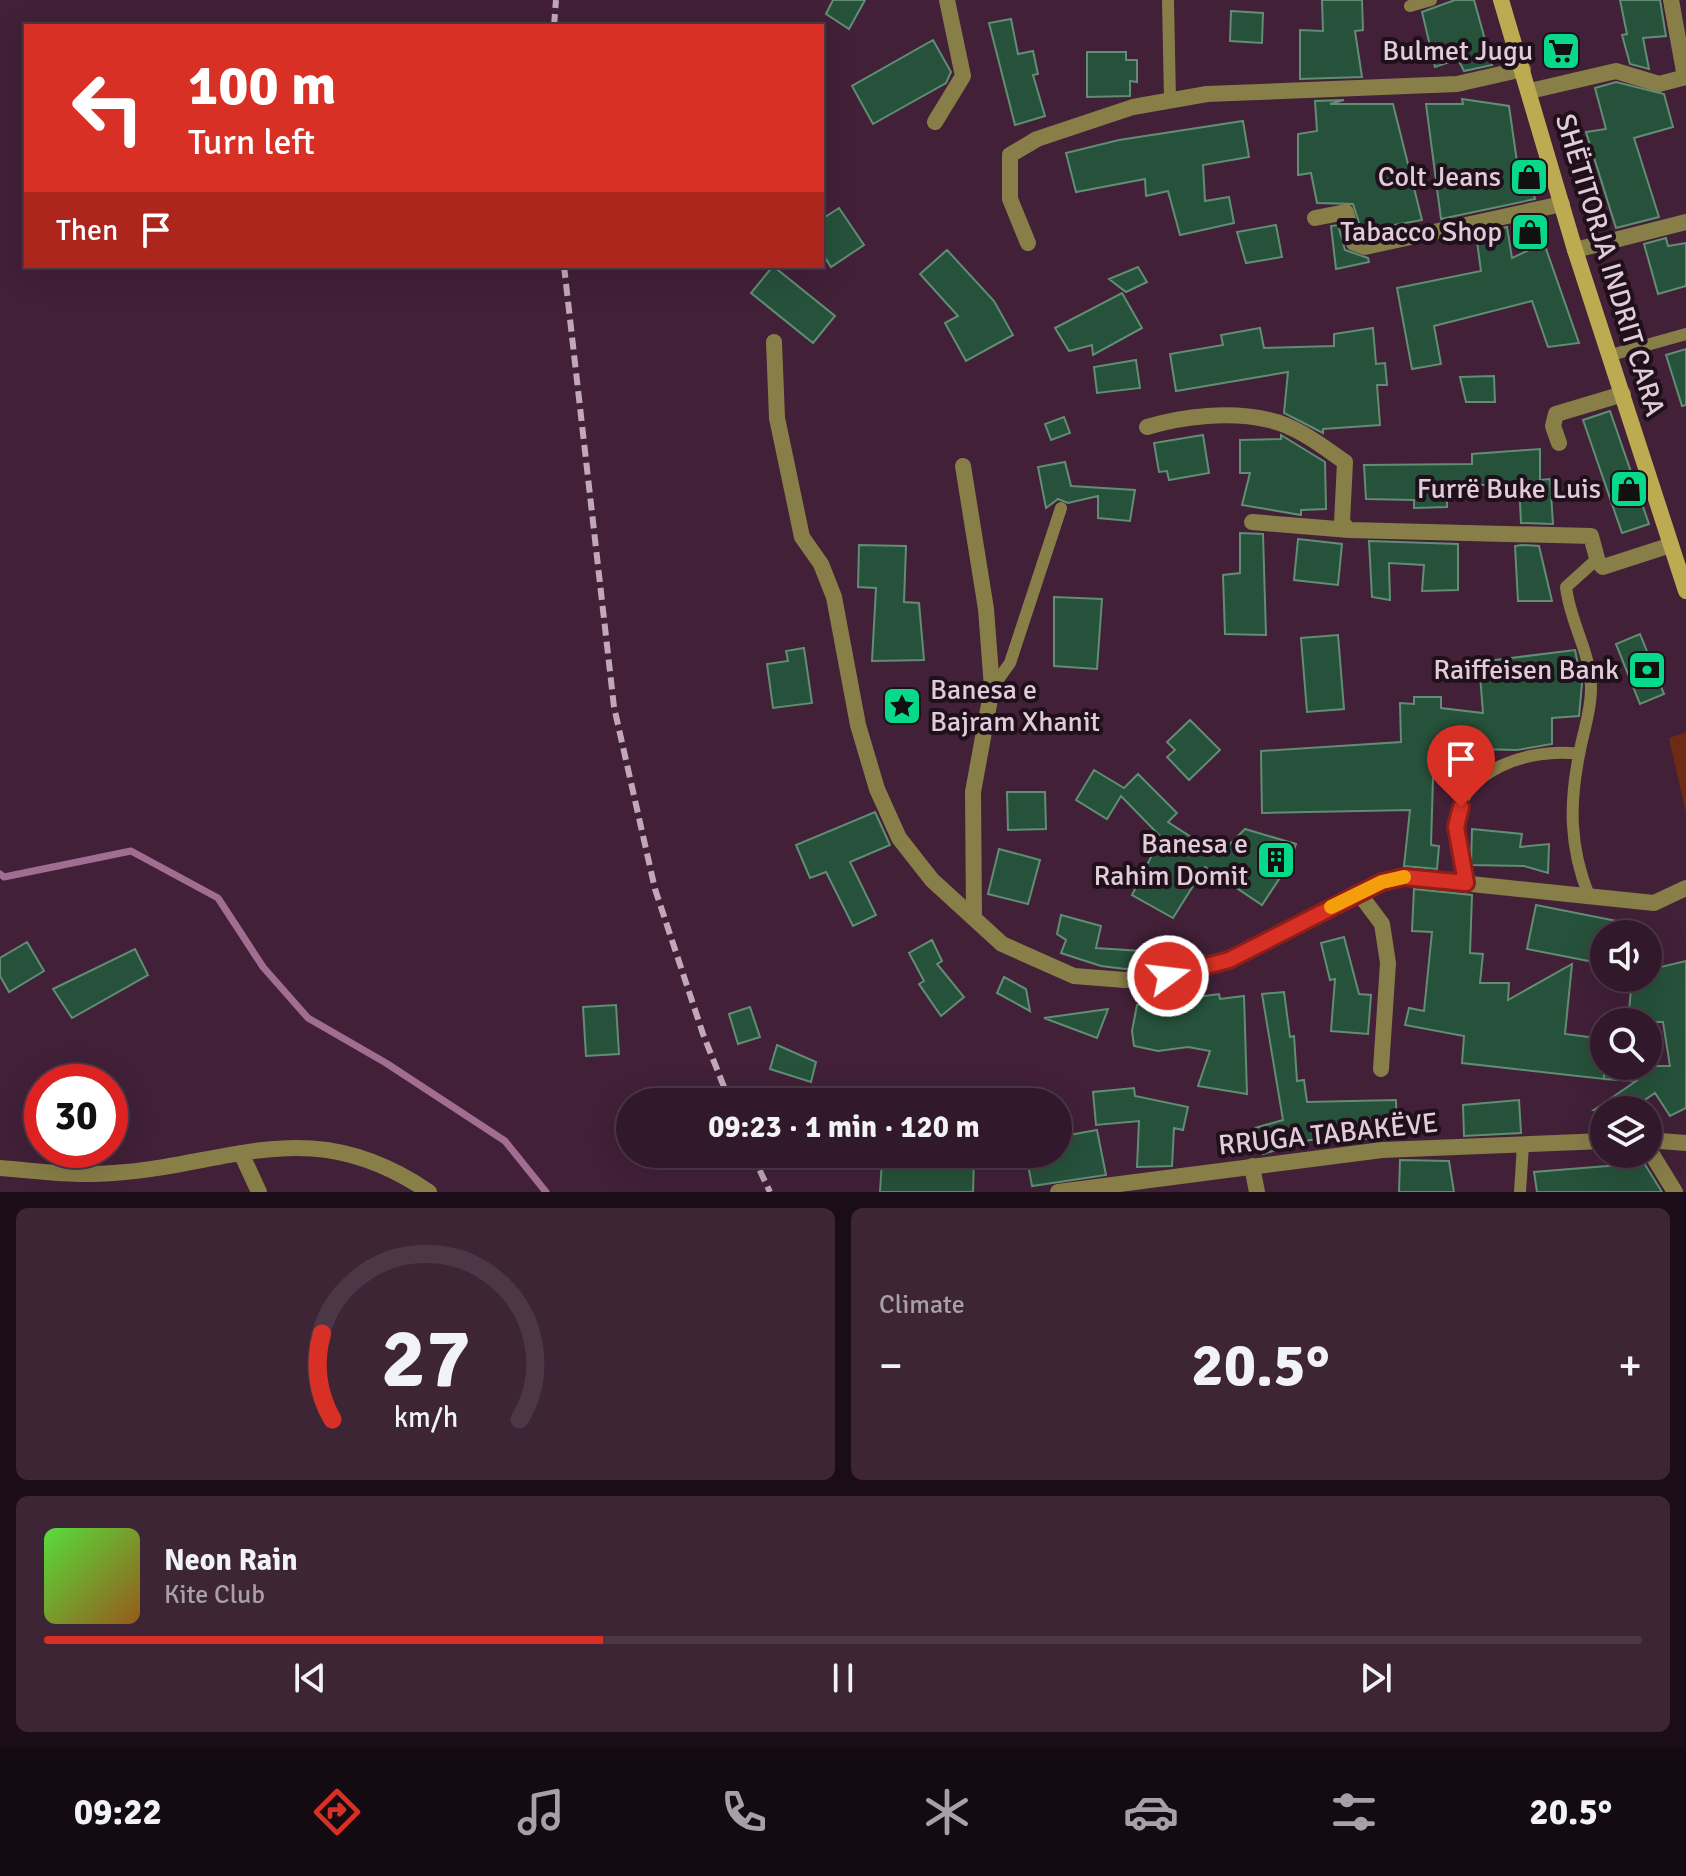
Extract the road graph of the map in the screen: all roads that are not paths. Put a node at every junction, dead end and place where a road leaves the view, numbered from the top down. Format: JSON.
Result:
{"nodes":[{"id":1,"x":947,"y":0,"type":"edge"},
{"id":2,"x":1168,"y":0,"type":"edge"},
{"id":3,"x":1431,"y":0,"type":"edge"},
{"id":4,"x":1501,"y":0,"type":"edge"},
{"id":5,"x":1671,"y":0,"type":"edge"},
{"id":6,"x":1410,"y":6,"type":"dead end"},
{"id":7,"x":1523,"y":69,"type":"junction"},
{"id":8,"x":1686,"y":77,"type":"edge"},
{"id":9,"x":1530,"y":91,"type":"junction"},
{"id":10,"x":1170,"y":100,"type":"junction"},
{"id":11,"x":935,"y":122,"type":"dead end"},
{"id":12,"x":1562,"y":204,"type":"junction"},
{"id":13,"x":1315,"y":218,"type":"dead end"},
{"id":14,"x":1686,"y":222,"type":"edge"},
{"id":15,"x":1028,"y":243,"type":"dead end"},
{"id":16,"x":1575,"y":250,"type":"junction"},
{"id":17,"x":1686,"y":334,"type":"edge"},
{"id":18,"x":774,"y":342,"type":"dead end"},
{"id":19,"x":1611,"y":355,"type":"junction"},
{"id":20,"x":1623,"y":394,"type":"junction"},
{"id":21,"x":1147,"y":427,"type":"dead end"},
{"id":22,"x":1559,"y":443,"type":"dead end"},
{"id":23,"x":963,"y":466,"type":"dead end"},
{"id":24,"x":1061,"y":508,"type":"dead end"},
{"id":25,"x":1252,"y":522,"type":"dead end"},
{"id":26,"x":1349,"y":530,"type":"junction"},
{"id":27,"x":1671,"y":545,"type":"junction"},
{"id":28,"x":1597,"y":559,"type":"junction"},
{"id":29,"x":1686,"y":591,"type":"edge"},
{"id":30,"x":992,"y":688,"type":"junction"},
{"id":31,"x":1579,"y":754,"type":"junction"},
{"id":32,"x":1466,"y":883,"type":"junction"},
{"id":33,"x":1686,"y":888,"type":"edge"},
{"id":34,"x":1358,"y":892,"type":"junction"},
{"id":35,"x":1589,"y":896,"type":"junction"},
{"id":36,"x":974,"y":917,"type":"junction"},
{"id":37,"x":1381,"y":1069,"type":"dead end"},
{"id":38,"x":1662,"y":1141,"type":"edge"},
{"id":39,"x":1590,"y":1142,"type":"edge"},
{"id":40,"x":1686,"y":1143,"type":"edge"},
{"id":41,"x":1523,"y":1145,"type":"junction"},
{"id":42,"x":241,"y":1153,"type":"junction"},
{"id":43,"x":1252,"y":1166,"type":"junction"},
{"id":44,"x":0,"y":1168,"type":"edge"},
{"id":45,"x":1660,"y":1168,"type":"edge"},
{"id":46,"x":1092,"y":1189,"type":"edge"},
{"id":47,"x":259,"y":1192,"type":"edge"},
{"id":48,"x":429,"y":1192,"type":"edge"},
{"id":49,"x":1058,"y":1192,"type":"edge"},
{"id":50,"x":1257,"y":1192,"type":"edge"},
{"id":51,"x":1520,"y":1192,"type":"edge"},
{"id":52,"x":1675,"y":1192,"type":"edge"}],
"edges":[{"from":1,"to":11,"type":"street"},
{"from":2,"to":10,"type":"lane"},
{"from":3,"to":6,"type":"lane"},
{"from":4,"to":7,"type":"main road","name":"SHËTITORJA INDRIT CARA"},
{"from":5,"to":8,"type":"street"},
{"from":7,"to":9,"type":"main road","name":"SHËTITORJA INDRIT CARA"},
{"from":7,"to":10,"type":"street"},
{"from":8,"to":9,"type":"street"},
{"from":9,"to":12,"type":"main road","name":"SHËTITORJA INDRIT CARA"},
{"from":10,"to":15,"type":"street"},
{"from":12,"to":13,"type":"street"},
{"from":12,"to":16,"type":"main road","name":"SHËTITORJA INDRIT CARA"},
{"from":14,"to":16,"type":"street"},
{"from":16,"to":19,"type":"main road","name":"SHËTITORJA INDRIT CARA"},
{"from":17,"to":19,"type":"lane"},
{"from":18,"to":36,"type":"street"},
{"from":19,"to":20,"type":"main road","name":"SHËTITORJA INDRIT CARA"},
{"from":20,"to":22,"type":"street"},
{"from":20,"to":27,"type":"main road","name":"SHËTITORJA INDRIT CARA"},
{"from":21,"to":26,"type":"street"},
{"from":23,"to":30,"type":"street"},
{"from":24,"to":30,"type":"lane"},
{"from":25,"to":26,"type":"street"},
{"from":26,"to":28,"type":"street"},
{"from":27,"to":28,"type":"street"},
{"from":27,"to":29,"type":"main road","name":"SHËTITORJA INDRIT CARA"},
{"from":28,"to":31,"type":"lane"},
{"from":30,"to":36,"type":"street"},
{"from":31,"to":32,"type":"lane"},
{"from":31,"to":35,"type":"lane"},
{"from":32,"to":34,"type":"street"},
{"from":32,"to":35,"type":"street"},
{"from":33,"to":35,"type":"street"},
{"from":34,"to":36,"type":"street"},
{"from":34,"to":37,"type":"street"},
{"from":38,"to":40,"type":"street"},
{"from":39,"to":41,"type":"street","name":"RRUGA TABAKËVE"},
{"from":41,"to":43,"type":"street","name":"RRUGA TABAKËVE"},
{"from":41,"to":51,"type":"lane"},
{"from":42,"to":44,"type":"street"},
{"from":42,"to":47,"type":"street"},
{"from":42,"to":48,"type":"street"},
{"from":43,"to":46,"type":"street","name":"RRUGA TABAKËVE"},
{"from":43,"to":50,"type":"street"},
{"from":45,"to":52,"type":"street"},
{"from":46,"to":49,"type":"street","name":"RRUGA TABAKËVE"}]}
